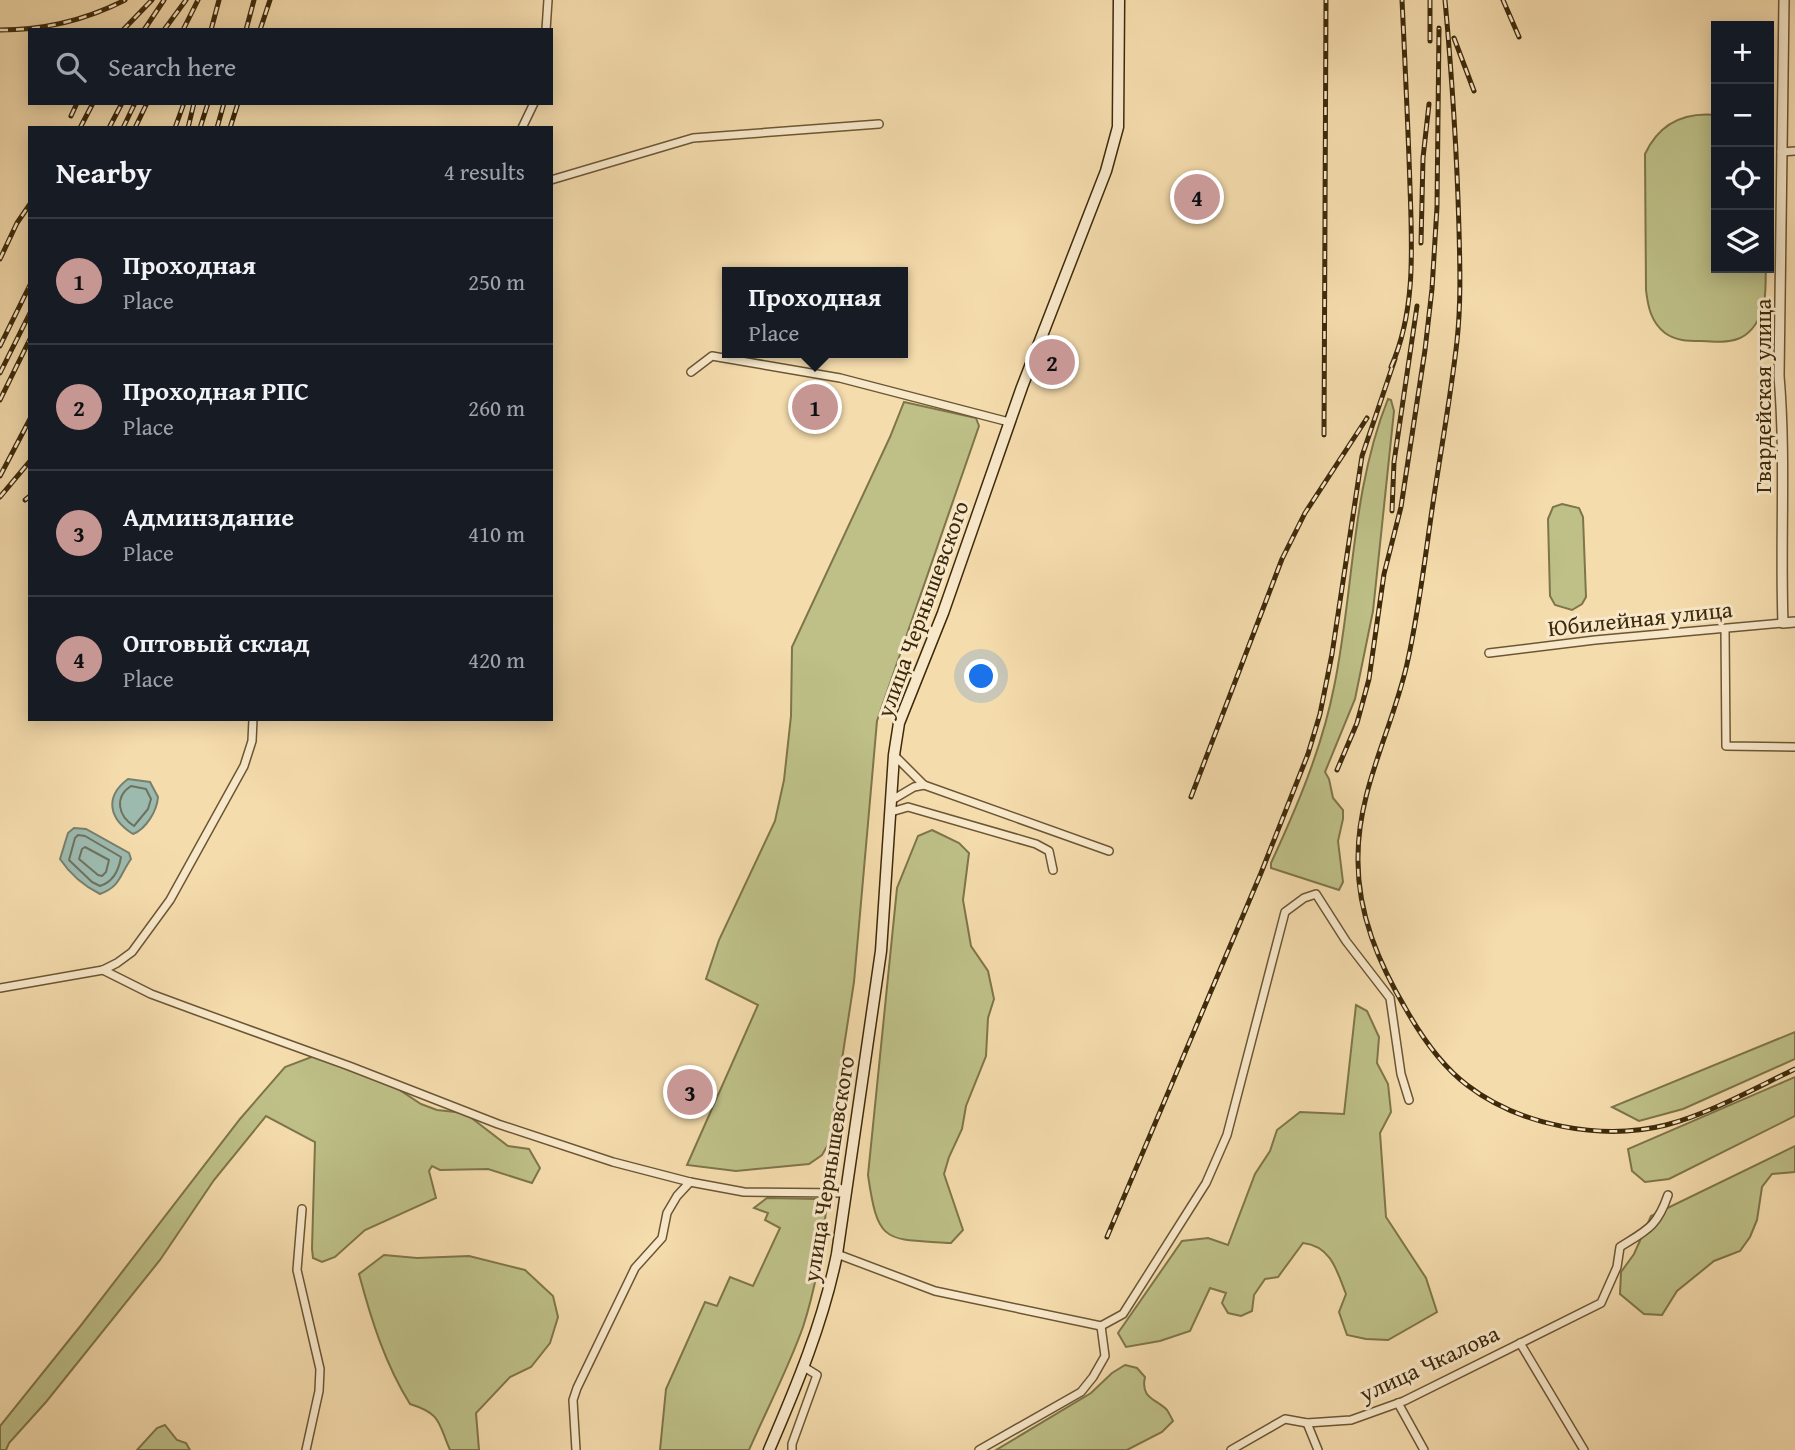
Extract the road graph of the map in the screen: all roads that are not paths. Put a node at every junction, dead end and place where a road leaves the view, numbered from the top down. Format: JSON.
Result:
{"nodes":[{"id":1,"x":548,"y":0,"type":"edge"},
{"id":2,"x":1119,"y":0,"type":"edge"},
{"id":3,"x":1784,"y":0,"type":"edge"},
{"id":4,"x":547,"y":28,"type":"edge"},
{"id":5,"x":533,"y":105,"type":"edge"},
{"id":6,"x":879,"y":124,"type":"dead end"},
{"id":7,"x":523,"y":126,"type":"edge"},
{"id":8,"x":1795,"y":151,"type":"edge"},
{"id":9,"x":1781,"y":152,"type":"junction"},
{"id":10,"x":553,"y":179,"type":"edge"},
{"id":11,"x":722,"y":358,"type":"edge"},
{"id":12,"x":723,"y":358,"type":"edge"},
{"id":13,"x":691,"y":372,"type":"dead end"},
{"id":14,"x":1009,"y":422,"type":"junction"},
{"id":15,"x":1795,"y":622,"type":"edge"},
{"id":16,"x":1783,"y":623,"type":"junction"},
{"id":17,"x":1726,"y":629,"type":"junction"},
{"id":18,"x":1489,"y":653,"type":"dead end"},
{"id":19,"x":253,"y":721,"type":"edge"},
{"id":20,"x":1795,"y":747,"type":"edge"},
{"id":21,"x":894,"y":755,"type":"junction"},
{"id":22,"x":924,"y":785,"type":"junction"},
{"id":23,"x":892,"y":800,"type":"junction"},
{"id":24,"x":891,"y":812,"type":"junction"},
{"id":25,"x":1109,"y":851,"type":"dead end"},
{"id":26,"x":1053,"y":870,"type":"dead end"},
{"id":27,"x":103,"y":970,"type":"junction"},
{"id":28,"x":0,"y":988,"type":"edge"},
{"id":29,"x":1409,"y":1100,"type":"dead end"},
{"id":30,"x":690,"y":1182,"type":"junction"},
{"id":31,"x":845,"y":1193,"type":"junction"},
{"id":32,"x":1668,"y":1195,"type":"dead end"},
{"id":33,"x":302,"y":1209,"type":"dead end"},
{"id":34,"x":837,"y":1254,"type":"junction"},
{"id":35,"x":1101,"y":1326,"type":"junction"},
{"id":36,"x":1520,"y":1343,"type":"junction"},
{"id":37,"x":804,"y":1367,"type":"junction"},
{"id":38,"x":1398,"y":1403,"type":"junction"},
{"id":39,"x":1307,"y":1423,"type":"junction"},
{"id":40,"x":306,"y":1450,"type":"edge"},
{"id":41,"x":576,"y":1450,"type":"edge"},
{"id":42,"x":769,"y":1450,"type":"edge"},
{"id":43,"x":792,"y":1450,"type":"edge"},
{"id":44,"x":979,"y":1450,"type":"edge"},
{"id":45,"x":1231,"y":1450,"type":"edge"},
{"id":46,"x":1318,"y":1450,"type":"edge"},
{"id":47,"x":1424,"y":1450,"type":"edge"},
{"id":48,"x":1584,"y":1450,"type":"edge"}],
"edges":[{"from":1,"to":4,"type":"street"},
{"from":2,"to":14,"type":"main road","name":"улица Чернышевского"},
{"from":3,"to":9,"type":"street","name":"Гвардейская улица"},
{"from":5,"to":7,"type":"street"},
{"from":6,"to":10,"type":"street"},
{"from":8,"to":9,"type":"street"},
{"from":9,"to":16,"type":"street","name":"Гвардейская улица"},
{"from":11,"to":13,"type":"street"},
{"from":12,"to":14,"type":"street"},
{"from":14,"to":21,"type":"main road","name":"улица Чернышевского"},
{"from":15,"to":16,"type":"street","name":"Юбилейная улица"},
{"from":16,"to":17,"type":"street","name":"Юбилейная улица"},
{"from":17,"to":18,"type":"street","name":"Юбилейная улица"},
{"from":17,"to":20,"type":"street"},
{"from":19,"to":27,"type":"street"},
{"from":21,"to":22,"type":"street"},
{"from":21,"to":23,"type":"main road","name":"улица Чернышевского"},
{"from":22,"to":23,"type":"street"},
{"from":22,"to":25,"type":"street"},
{"from":23,"to":24,"type":"main road","name":"улица Чернышевского"},
{"from":24,"to":26,"type":"street"},
{"from":24,"to":31,"type":"main road","name":"улица Чернышевского"},
{"from":27,"to":28,"type":"street"},
{"from":27,"to":30,"type":"street"},
{"from":29,"to":35,"type":"street"},
{"from":30,"to":31,"type":"street"},
{"from":30,"to":41,"type":"street"},
{"from":31,"to":34,"type":"main road","name":"улица Чернышевского"},
{"from":32,"to":36,"type":"street","name":"улица Чкалова"},
{"from":33,"to":40,"type":"street"},
{"from":34,"to":35,"type":"street"},
{"from":34,"to":37,"type":"main road","name":"улица Чернышевского"},
{"from":35,"to":44,"type":"street"},
{"from":36,"to":38,"type":"street","name":"улица Чкалова"},
{"from":36,"to":48,"type":"street"},
{"from":37,"to":42,"type":"main road","name":"улица Чернышевского"},
{"from":37,"to":43,"type":"street"},
{"from":38,"to":39,"type":"street","name":"улица Чкалова"},
{"from":38,"to":47,"type":"street"},
{"from":39,"to":45,"type":"street","name":"улица Чкалова"},
{"from":39,"to":46,"type":"street"}]}
